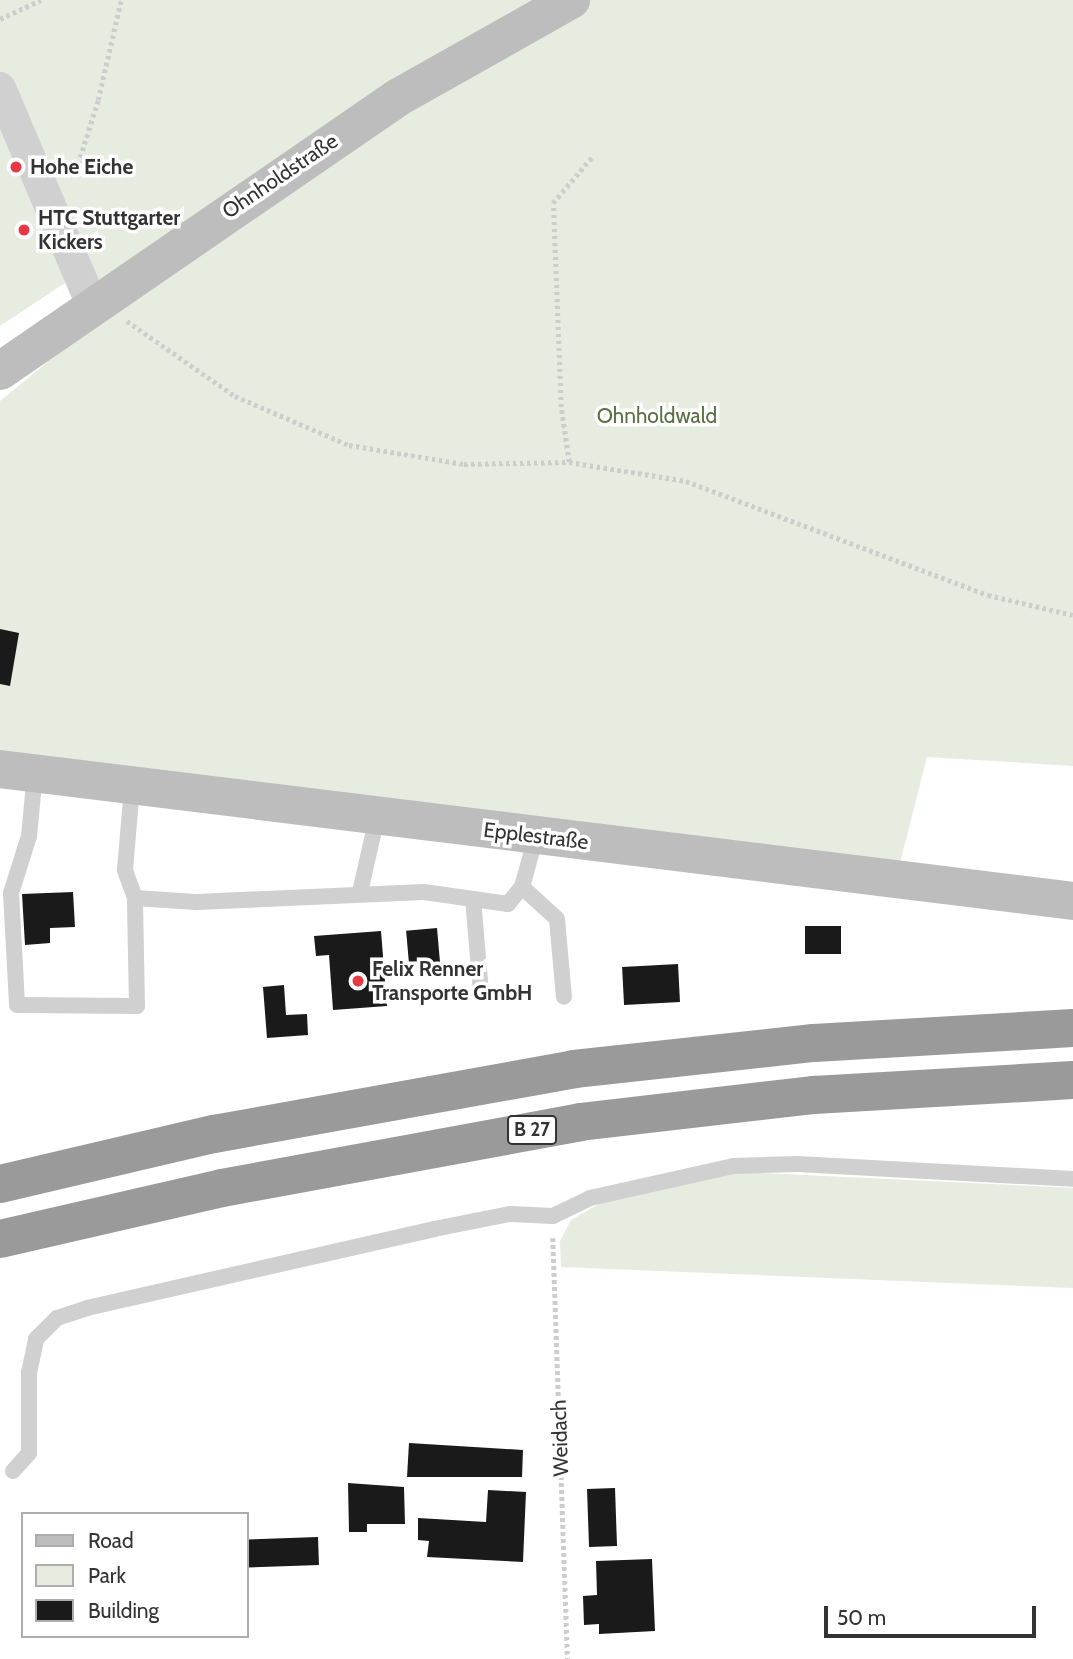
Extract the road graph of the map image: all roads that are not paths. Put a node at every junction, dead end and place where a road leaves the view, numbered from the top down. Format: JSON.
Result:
{"nodes":[{"id":1,"x":571,"y":0,"type":"edge"},
{"id":2,"x":0,"y":88,"type":"edge"},
{"id":3,"x":95,"y":302,"type":"junction"},
{"id":4,"x":0,"y":371,"type":"edge"},
{"id":5,"x":18,"y":771,"type":"edge"},
{"id":6,"x":132,"y":786,"type":"junction"},
{"id":7,"x":377,"y":817,"type":"junction"},
{"id":8,"x":536,"y":836,"type":"junction"},
{"id":9,"x":522,"y":887,"type":"junction"},
{"id":10,"x":360,"y":892,"type":"junction"},
{"id":11,"x":135,"y":898,"type":"junction"},
{"id":12,"x":473,"y":899,"type":"junction"},
{"id":13,"x":1073,"y":901,"type":"edge"},
{"id":14,"x":481,"y":992,"type":"dead end"},
{"id":15,"x":564,"y":997,"type":"dead end"},
{"id":16,"x":1073,"y":1028,"type":"edge"},
{"id":17,"x":1073,"y":1080,"type":"edge"},
{"id":18,"x":1073,"y":1179,"type":"edge"},
{"id":19,"x":0,"y":1184,"type":"edge"},
{"id":20,"x":0,"y":1239,"type":"edge"},
{"id":21,"x":13,"y":1471,"type":"dead end"}],
"edges":[{"from":1,"to":3,"type":"main road","name":"Ohnholdstraße"},
{"from":2,"to":3,"type":"street"},
{"from":3,"to":4,"type":"main road","name":"Ohnholdstraße"},
{"from":5,"to":6,"type":"main road","name":"Epplestraße"},
{"from":5,"to":11,"type":"lane"},
{"from":6,"to":7,"type":"main road","name":"Epplestraße"},
{"from":6,"to":11,"type":"lane"},
{"from":7,"to":8,"type":"main road","name":"Epplestraße"},
{"from":7,"to":10,"type":"lane"},
{"from":8,"to":9,"type":"lane"},
{"from":8,"to":13,"type":"main road","name":"Epplestraße"},
{"from":9,"to":12,"type":"lane"},
{"from":9,"to":15,"type":"lane"},
{"from":10,"to":11,"type":"lane"},
{"from":10,"to":12,"type":"lane"},
{"from":12,"to":14,"type":"lane"},
{"from":16,"to":19,"type":"highway"},
{"from":17,"to":20,"type":"highway","number":"B 27"},
{"from":18,"to":21,"type":"lane"}]}
